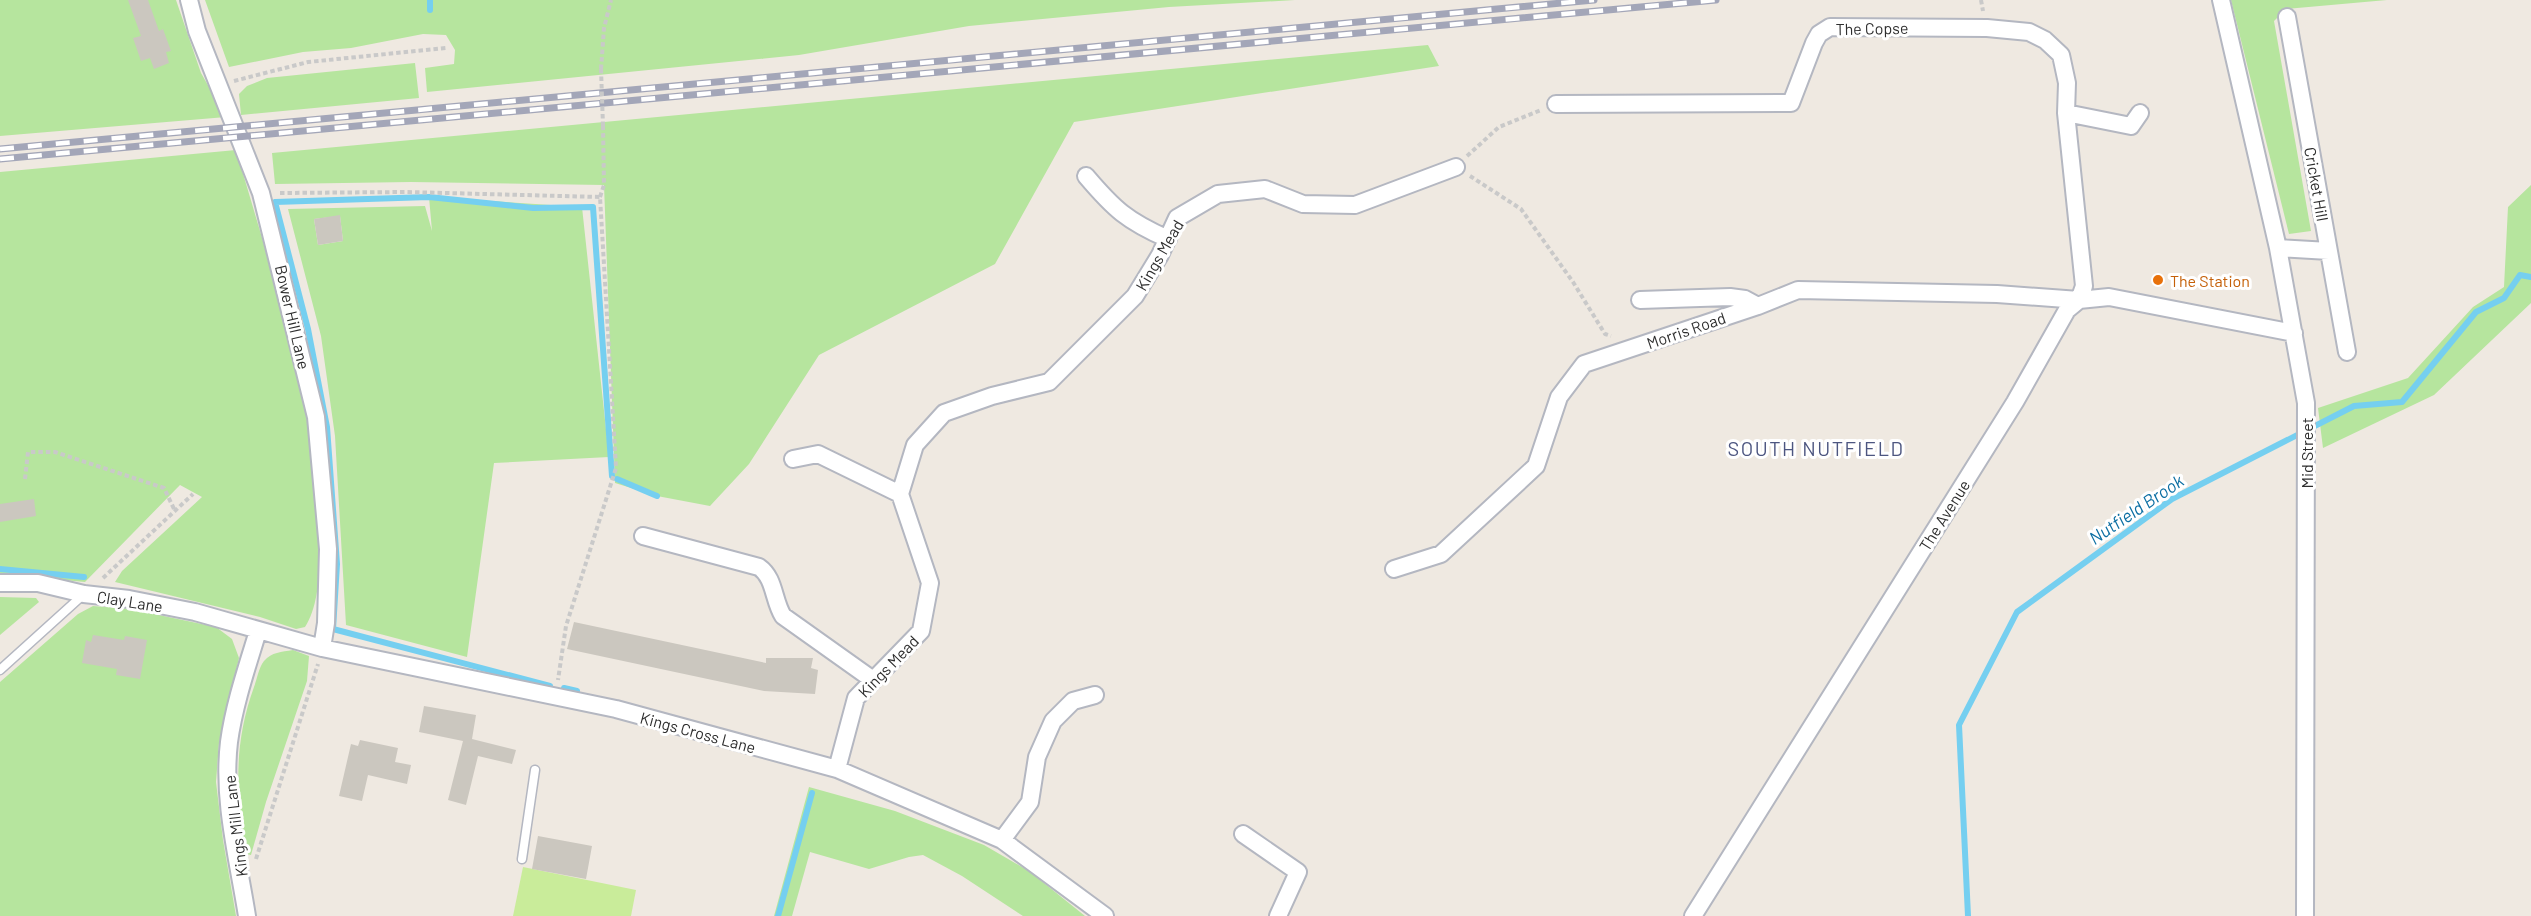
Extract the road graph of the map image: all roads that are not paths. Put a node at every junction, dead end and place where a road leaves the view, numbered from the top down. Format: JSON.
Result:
{"nodes":[{"id":1,"x":189,"y":0,"type":"edge"},
{"id":2,"x":2221,"y":0,"type":"edge"},
{"id":3,"x":2287,"y":17,"type":"dead end"},
{"id":4,"x":1557,"y":104,"type":"road end"},
{"id":5,"x":2066,"y":113,"type":"junction"},
{"id":6,"x":2140,"y":114,"type":"dead end"},
{"id":7,"x":1456,"y":167,"type":"road end"},
{"id":8,"x":1086,"y":176,"type":"dead end"},
{"id":9,"x":1167,"y":239,"type":"junction"},
{"id":10,"x":2278,"y":248,"type":"junction"},
{"id":11,"x":2329,"y":251,"type":"junction"},
{"id":12,"x":1640,"y":300,"type":"dead end"},
{"id":13,"x":2079,"y":300,"type":"junction"},
{"id":14,"x":1758,"y":306,"type":"junction"},
{"id":15,"x":2294,"y":333,"type":"junction"},
{"id":16,"x":2347,"y":352,"type":"dead end"},
{"id":17,"x":793,"y":459,"type":"dead end"},
{"id":18,"x":900,"y":494,"type":"junction"},
{"id":19,"x":643,"y":537,"type":"dead end"},
{"id":20,"x":1394,"y":569,"type":"dead end"},
{"id":21,"x":0,"y":583,"type":"edge"},
{"id":22,"x":84,"y":594,"type":"junction"},
{"id":23,"x":258,"y":631,"type":"junction"},
{"id":24,"x":322,"y":648,"type":"junction"},
{"id":25,"x":0,"y":669,"type":"edge"},
{"id":26,"x":873,"y":680,"type":"junction"},
{"id":27,"x":1095,"y":695,"type":"dead end"},
{"id":28,"x":837,"y":769,"type":"junction"},
{"id":29,"x":535,"y":770,"type":"dead end"},
{"id":30,"x":1243,"y":834,"type":"dead end"},
{"id":31,"x":1002,"y":840,"type":"junction"},
{"id":32,"x":522,"y":859,"type":"dead end"},
{"id":33,"x":247,"y":916,"type":"edge"},
{"id":34,"x":1106,"y":916,"type":"edge"},
{"id":35,"x":1278,"y":916,"type":"edge"},
{"id":36,"x":1693,"y":916,"type":"edge"},
{"id":37,"x":2304,"y":916,"type":"edge"}],
"edges":[{"from":1,"to":24,"type":"street","name":"Bower Hill Lane"},
{"from":2,"to":10,"type":"street","name":"Mid Street"},
{"from":3,"to":11,"type":"street","name":"Cricket Hill"},
{"from":4,"to":5,"type":"street","name":"The Copse"},
{"from":5,"to":6,"type":"street"},
{"from":5,"to":13,"type":"street"},
{"from":7,"to":9,"type":"street","name":"Kings Mead"},
{"from":8,"to":9,"type":"street"},
{"from":9,"to":18,"type":"street","name":"Kings Mead"},
{"from":10,"to":11,"type":"street"},
{"from":10,"to":15,"type":"street","name":"Mid Street"},
{"from":11,"to":16,"type":"street","name":"Cricket Hill"},
{"from":12,"to":14,"type":"street"},
{"from":13,"to":14,"type":"street","name":"Morris Road"},
{"from":13,"to":15,"type":"street"},
{"from":13,"to":36,"type":"street","name":"The Avenue"},
{"from":14,"to":20,"type":"street","name":"Morris Road"},
{"from":15,"to":37,"type":"street","name":"Mid Street"},
{"from":17,"to":18,"type":"street"},
{"from":18,"to":26,"type":"street","name":"Kings Mead"},
{"from":19,"to":26,"type":"street"},
{"from":21,"to":22,"type":"street","name":"Clay Lane"},
{"from":22,"to":23,"type":"street","name":"Clay Lane"},
{"from":22,"to":25,"type":"lane"},
{"from":23,"to":24,"type":"street","name":"Kings Cross Lane"},
{"from":23,"to":33,"type":"street","name":"Kings Mill Lane"},
{"from":24,"to":28,"type":"street","name":"Kings Cross Lane"},
{"from":26,"to":28,"type":"street","name":"Kings Mead"},
{"from":27,"to":31,"type":"street"},
{"from":28,"to":31,"type":"street","name":"Kings Cross Lane"},
{"from":29,"to":32,"type":"lane"},
{"from":30,"to":35,"type":"street"},
{"from":31,"to":34,"type":"street","name":"Kings Cross Lane"}]}
